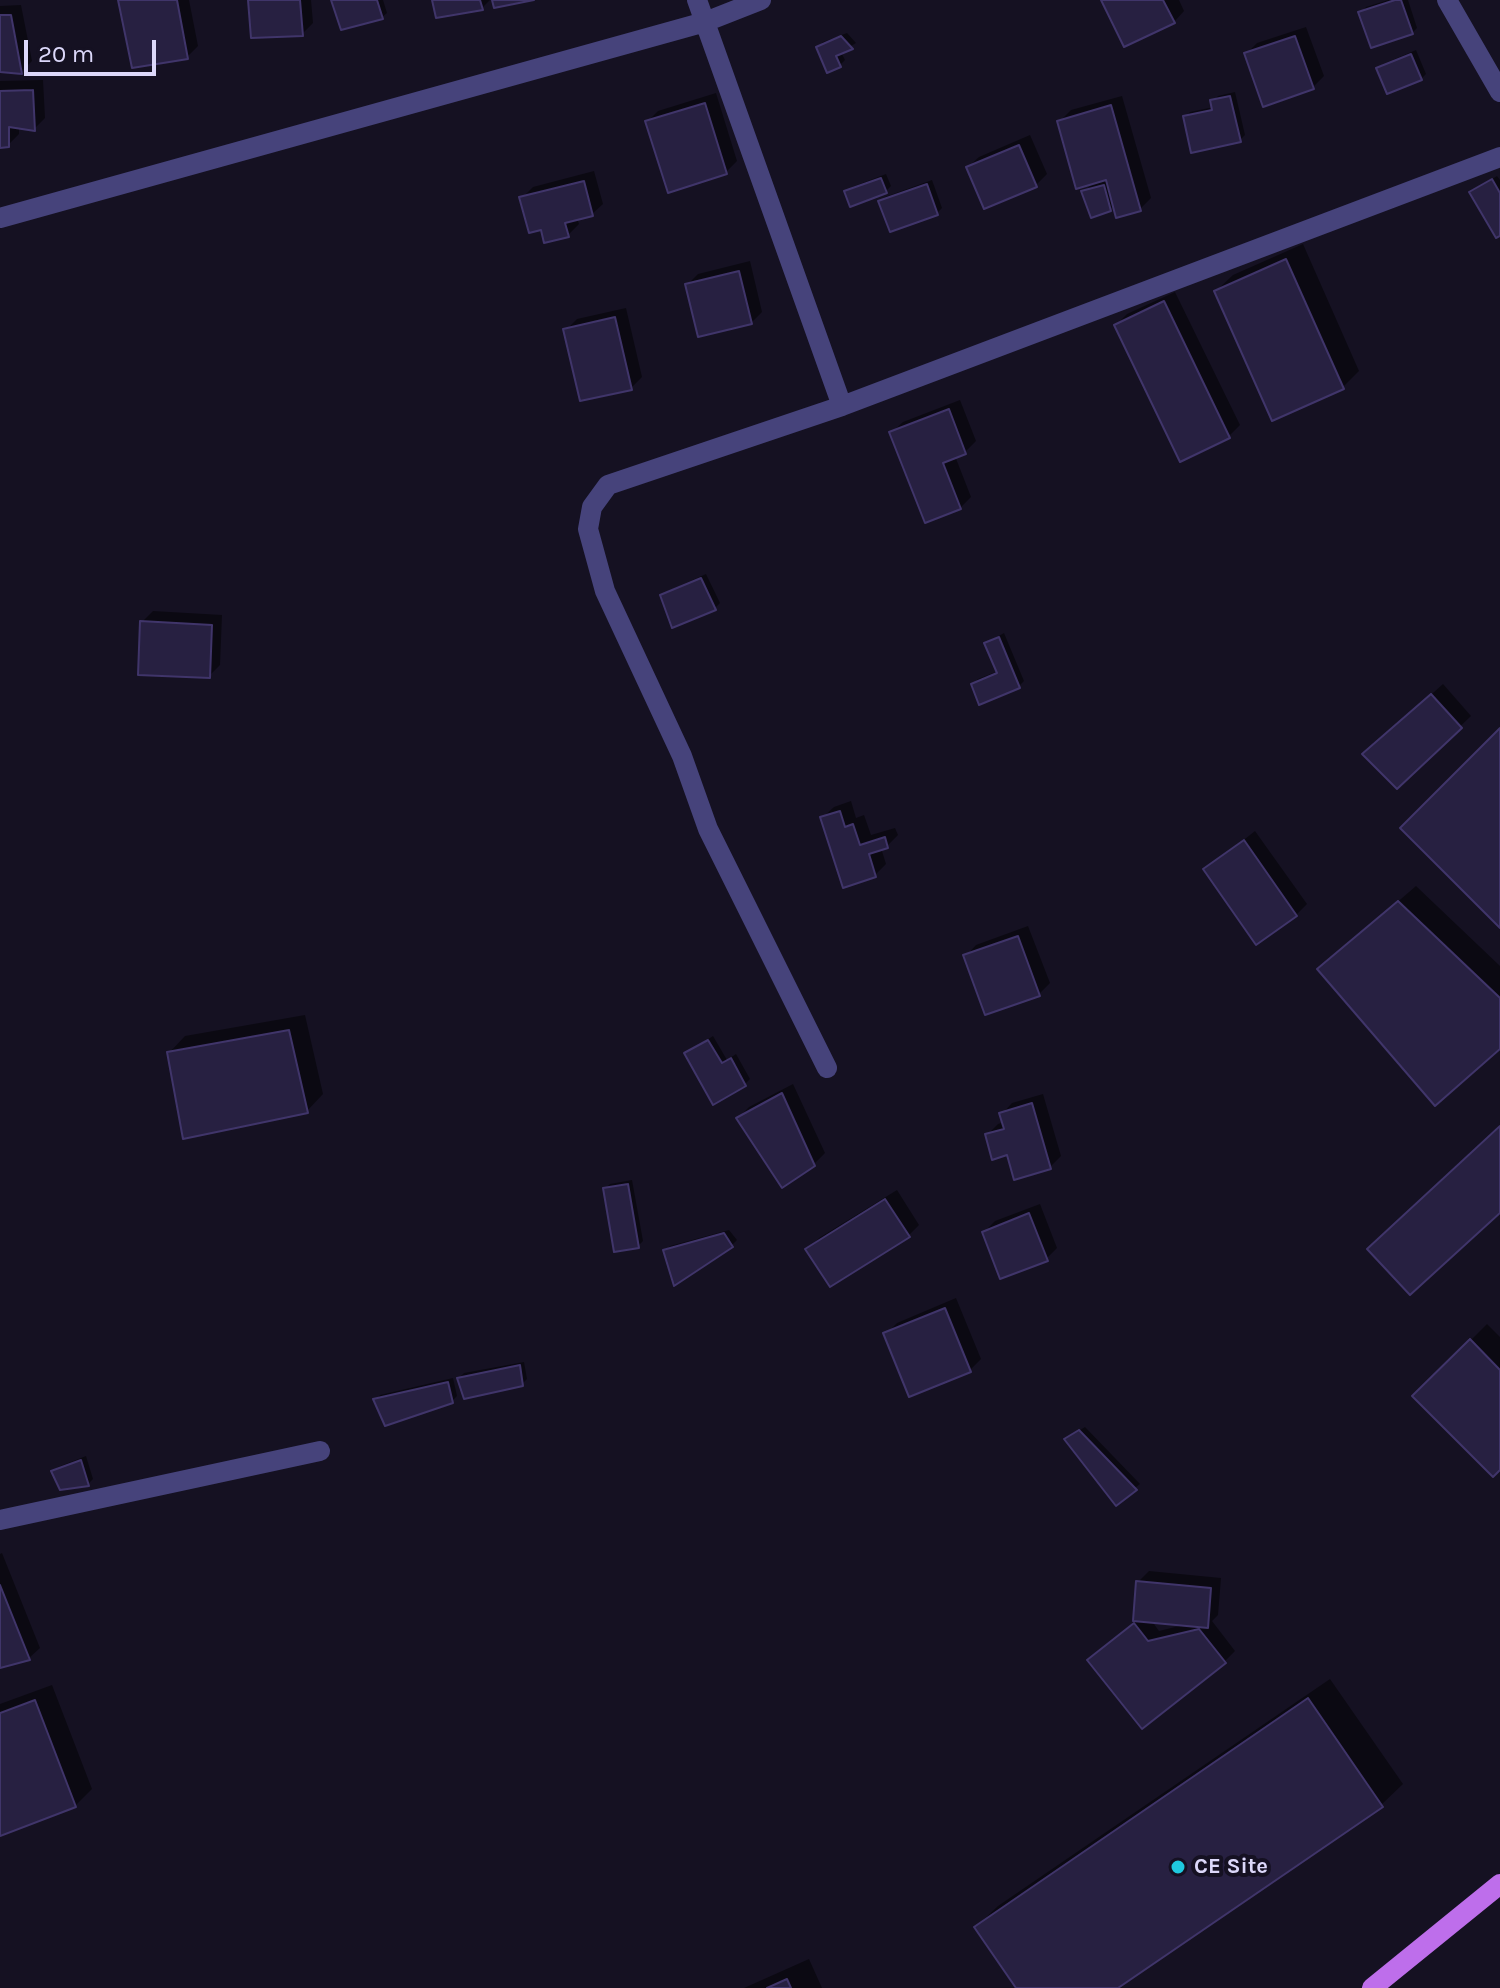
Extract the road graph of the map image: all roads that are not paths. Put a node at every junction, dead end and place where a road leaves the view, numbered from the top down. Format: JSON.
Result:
{"nodes":[{"id":1,"x":697,"y":0,"type":"edge"},
{"id":2,"x":761,"y":0,"type":"edge"},
{"id":3,"x":1447,"y":0,"type":"edge"},
{"id":4,"x":705,"y":22,"type":"junction"},
{"id":5,"x":1500,"y":92,"type":"edge"},
{"id":6,"x":1500,"y":157,"type":"edge"},
{"id":7,"x":0,"y":218,"type":"edge"},
{"id":8,"x":842,"y":406,"type":"junction"},
{"id":9,"x":827,"y":1068,"type":"dead end"},
{"id":10,"x":320,"y":1451,"type":"dead end"},
{"id":11,"x":0,"y":1520,"type":"edge"},
{"id":12,"x":1500,"y":1884,"type":"edge"},
{"id":13,"x":1372,"y":1988,"type":"edge"}],
"edges":[{"from":1,"to":4,"type":"street"},
{"from":2,"to":4,"type":"street"},
{"from":3,"to":5,"type":"street"},
{"from":4,"to":7,"type":"street"},
{"from":4,"to":8,"type":"street"},
{"from":6,"to":8,"type":"street"},
{"from":8,"to":9,"type":"street"},
{"from":10,"to":11,"type":"street"},
{"from":12,"to":13,"type":"main road"}]}
